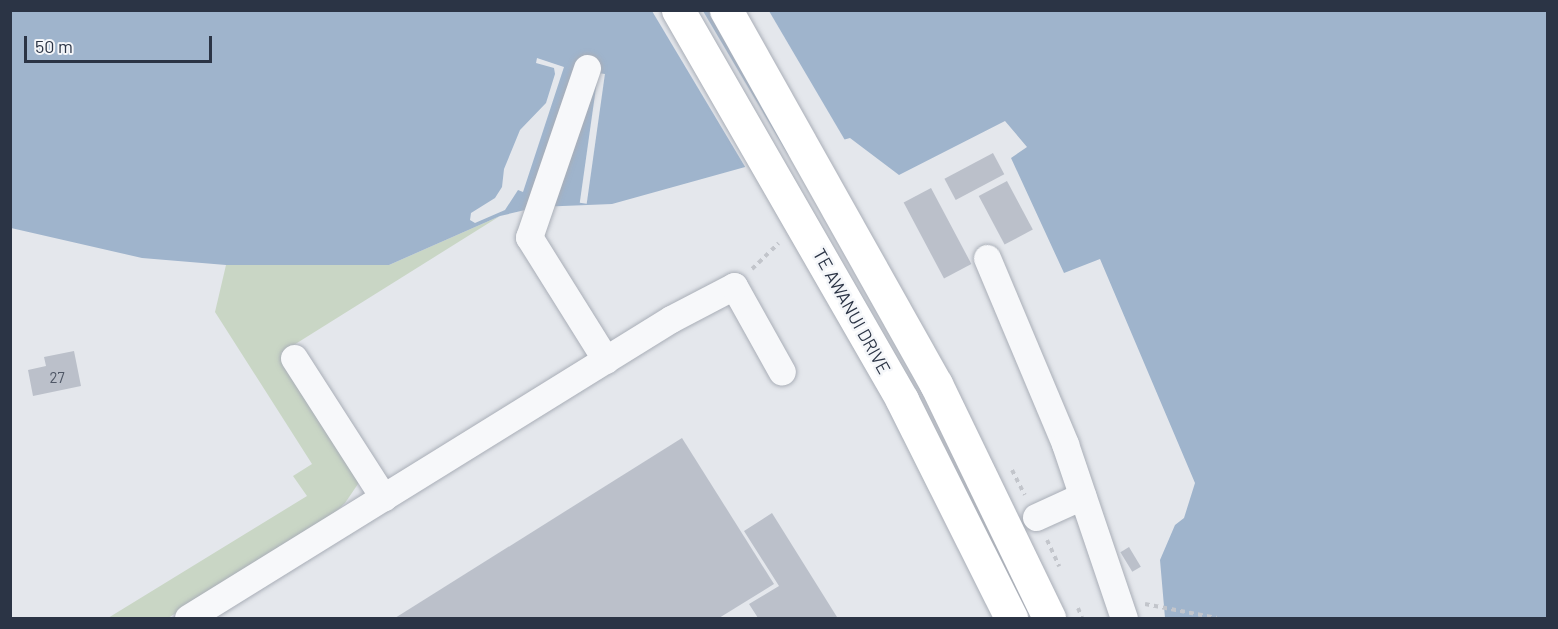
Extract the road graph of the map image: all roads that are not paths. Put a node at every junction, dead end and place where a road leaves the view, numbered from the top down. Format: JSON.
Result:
{"nodes":[{"id":1,"x":678,"y":10,"type":"edge"},
{"id":2,"x":726,"y":10,"type":"edge"},
{"id":3,"x":587,"y":68,"type":"dead end"},
{"id":4,"x":987,"y":258,"type":"dead end"},
{"id":5,"x":294,"y":358,"type":"dead end"},
{"id":6,"x":606,"y":360,"type":"junction"},
{"id":7,"x":782,"y":372,"type":"dead end"},
{"id":8,"x":1082,"y":496,"type":"junction"},
{"id":9,"x":384,"y":498,"type":"junction"},
{"id":10,"x":1036,"y":517,"type":"dead end"},
{"id":11,"x":188,"y":618,"type":"edge"},
{"id":12,"x":1011,"y":618,"type":"edge"},
{"id":13,"x":1049,"y":618,"type":"edge"},
{"id":14,"x":1124,"y":618,"type":"edge"}],
"edges":[{"from":1,"to":12,"type":"highway","name":"TE AWANUI DRIVE"},
{"from":2,"to":13,"type":"highway"},
{"from":3,"to":6,"type":"street"},
{"from":4,"to":8,"type":"street"},
{"from":5,"to":9,"type":"street"},
{"from":6,"to":7,"type":"street"},
{"from":6,"to":9,"type":"street"},
{"from":8,"to":10,"type":"street"},
{"from":8,"to":14,"type":"street"},
{"from":9,"to":11,"type":"street"}]}
